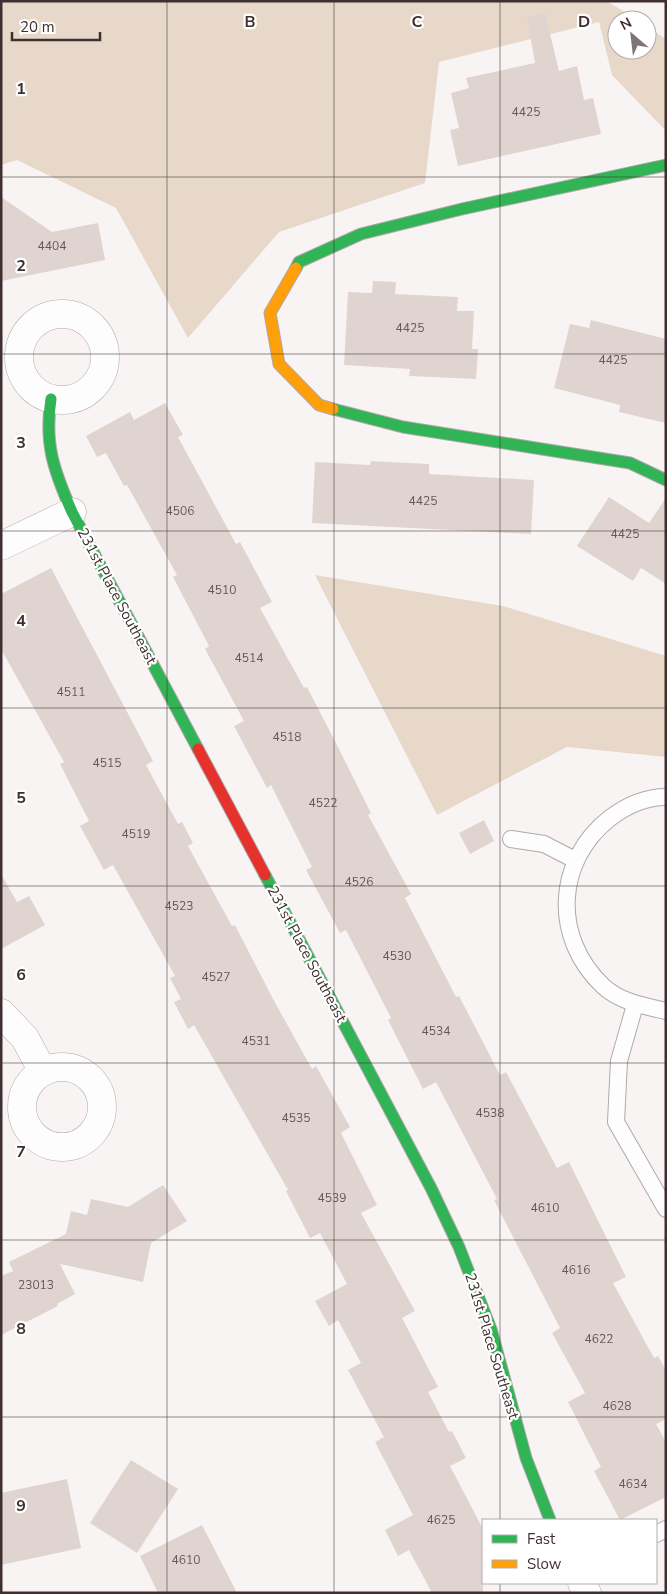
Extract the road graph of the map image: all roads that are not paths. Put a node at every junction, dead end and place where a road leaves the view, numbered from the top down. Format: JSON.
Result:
{"nodes":[{"id":1,"x":666,"y":165,"type":"edge"},
{"id":2,"x":51,"y":399,"type":"dead end"},
{"id":3,"x":666,"y":480,"type":"edge"},
{"id":4,"x":72,"y":512,"type":"junction"},
{"id":5,"x":1,"y":546,"type":"edge"},
{"id":6,"x":666,"y":797,"type":"edge"},
{"id":7,"x":511,"y":839,"type":"dead end"},
{"id":8,"x":575,"y":860,"type":"junction"},
{"id":9,"x":635,"y":1004,"type":"junction"},
{"id":10,"x":666,"y":1011,"type":"edge"},
{"id":11,"x":1,"y":1013,"type":"edge"},
{"id":12,"x":43,"y":1072,"type":"dead end"},
{"id":13,"x":666,"y":1209,"type":"edge"},
{"id":14,"x":550,"y":1519,"type":"edge"}],
"edges":[{"from":1,"to":3,"type":"street"},
{"from":2,"to":4,"type":"street","name":"231st Place Southeast"},
{"from":4,"to":5,"type":"street"},
{"from":4,"to":14,"type":"street","name":"231st Place Southeast"},
{"from":6,"to":8,"type":"lane"},
{"from":7,"to":8,"type":"lane"},
{"from":8,"to":9,"type":"lane"},
{"from":9,"to":10,"type":"lane"},
{"from":9,"to":13,"type":"lane"},
{"from":11,"to":12,"type":"street"}]}
